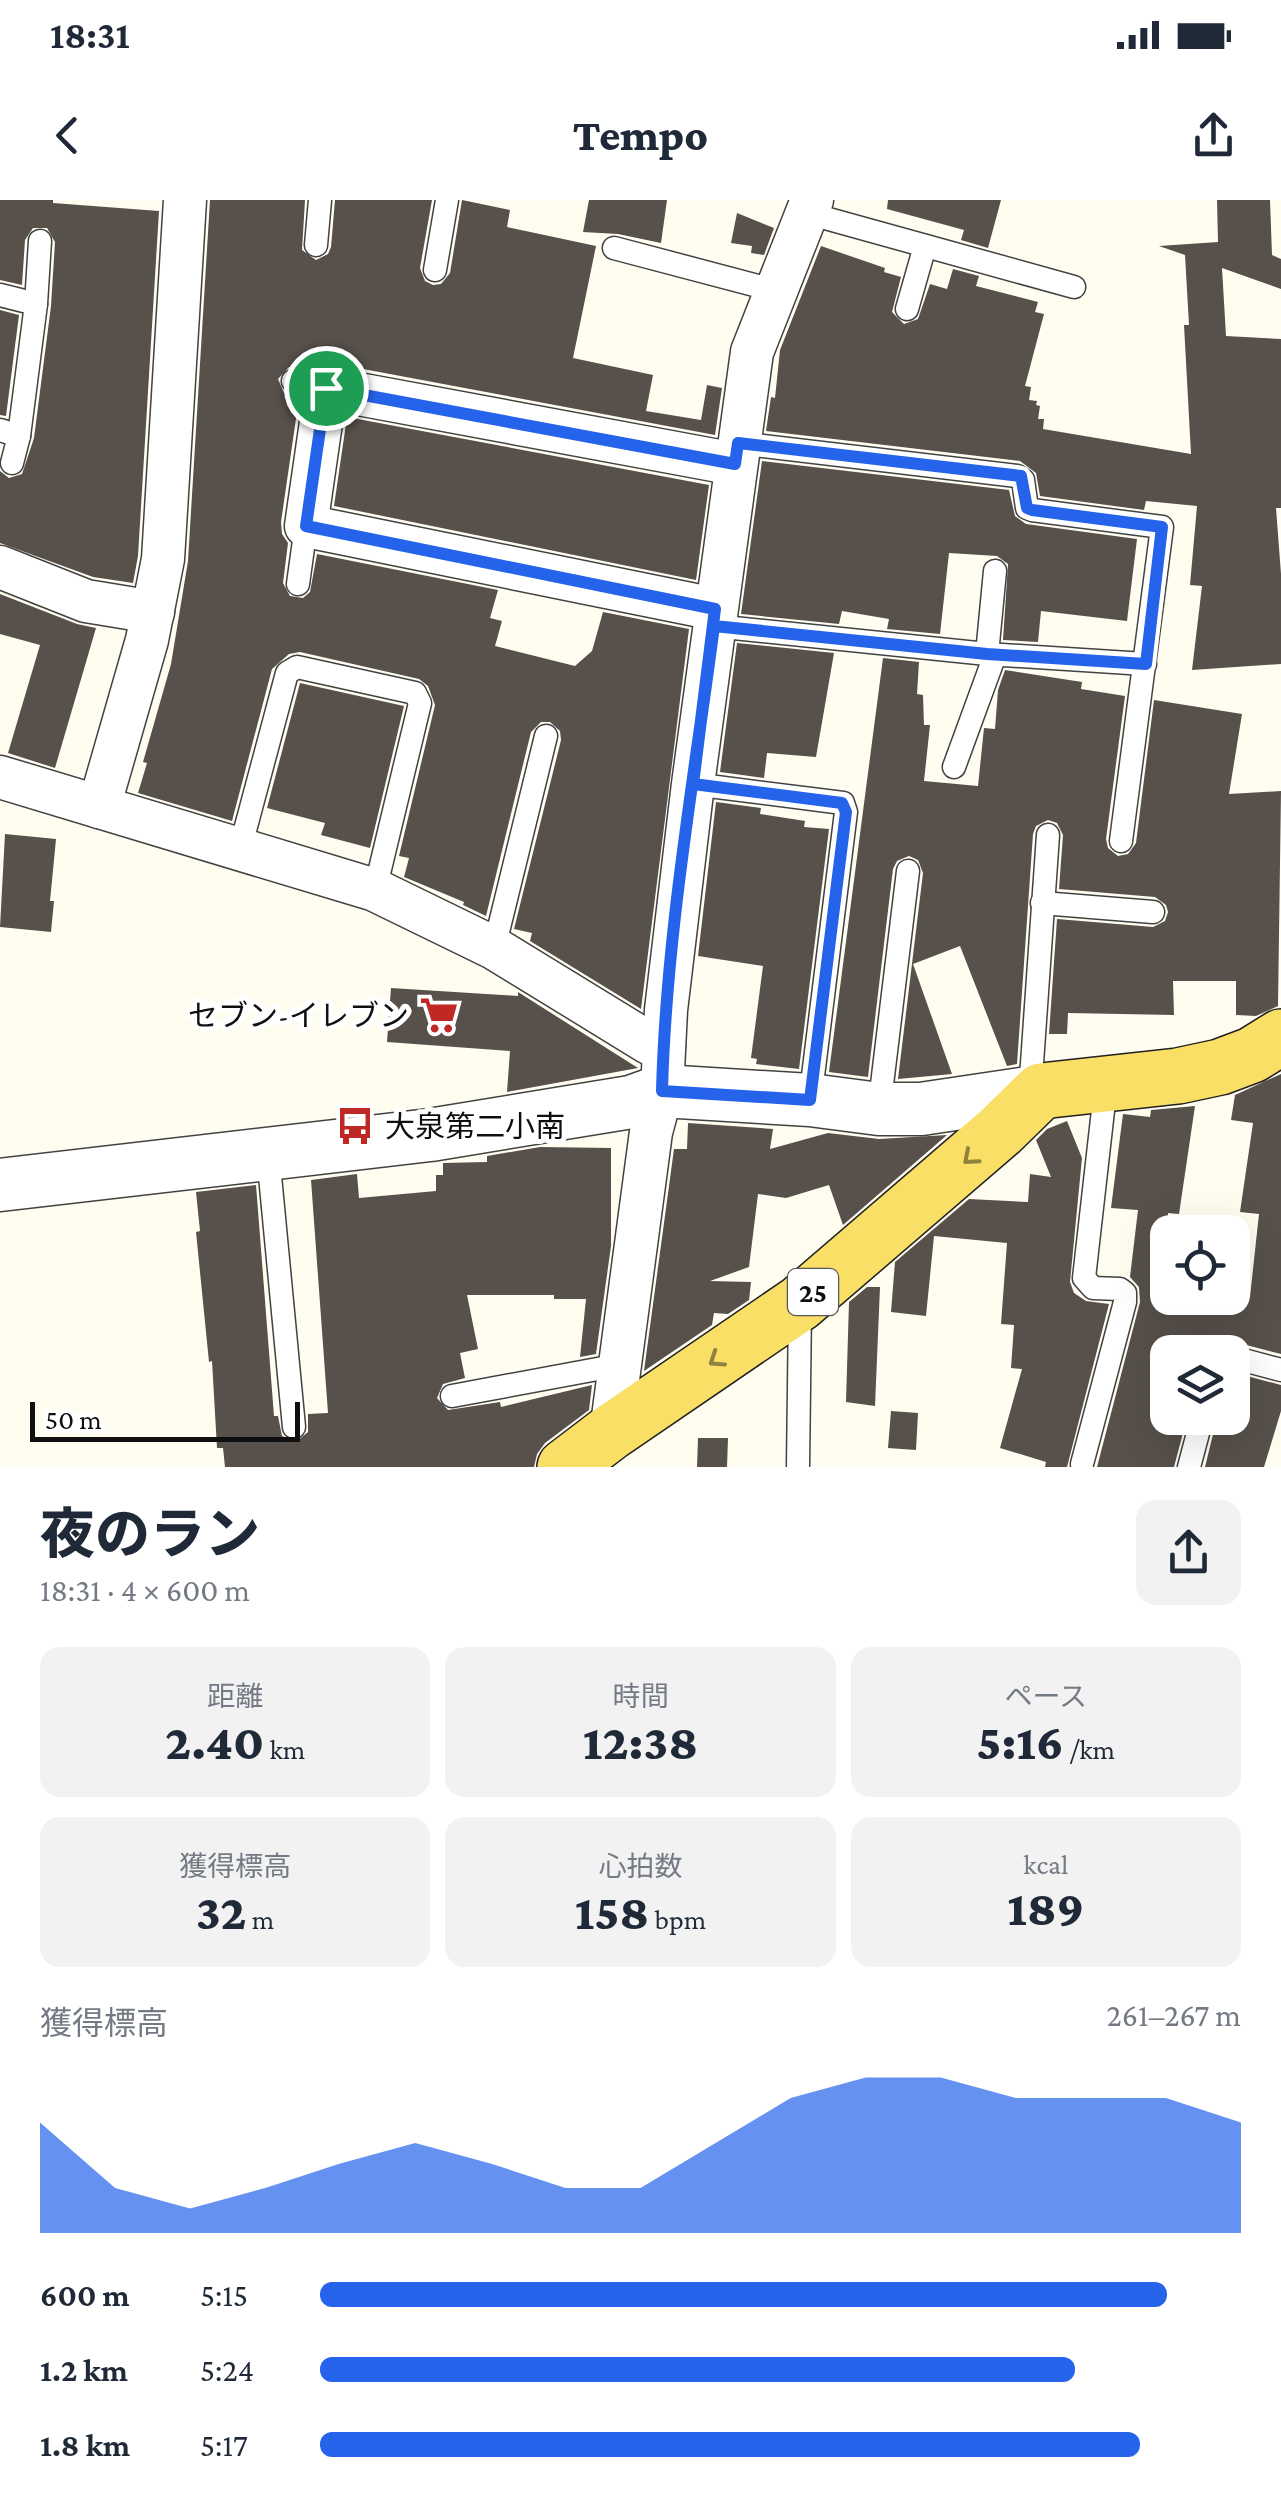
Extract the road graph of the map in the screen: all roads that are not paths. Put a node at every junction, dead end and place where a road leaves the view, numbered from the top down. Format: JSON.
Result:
{"nodes":[{"id":1,"x":185,"y":200,"type":"edge"},
{"id":2,"x":320,"y":200,"type":"edge"},
{"id":3,"x":448,"y":200,"type":"edge"},
{"id":4,"x":809,"y":206,"type":"edge"},
{"id":5,"x":40,"y":241,"type":"dead end"},
{"id":6,"x":316,"y":245,"type":"dead end"},
{"id":7,"x":926,"y":246,"type":"junction"},
{"id":8,"x":614,"y":248,"type":"dead end"},
{"id":9,"x":435,"y":270,"type":"dead end"},
{"id":10,"x":1074,"y":287,"type":"dead end"},
{"id":11,"x":777,"y":291,"type":"junction"},
{"id":12,"x":0,"y":295,"type":"edge"},
{"id":13,"x":36,"y":304,"type":"junction"},
{"id":14,"x":907,"y":309,"type":"dead end"},
{"id":15,"x":10,"y":433,"type":"edge"},
{"id":16,"x":736,"y":454,"type":"junction"},
{"id":17,"x":12,"y":463,"type":"dead end"},
{"id":18,"x":306,"y":526,"type":"junction"},
{"id":19,"x":0,"y":567,"type":"edge"},
{"id":20,"x":995,"y":571,"type":"dead end"},
{"id":21,"x":298,"y":584,"type":"dead end"},
{"id":22,"x":153,"y":612,"type":"junction"},
{"id":23,"x":714,"y":617,"type":"junction"},
{"id":24,"x":991,"y":654,"type":"junction"},
{"id":25,"x":1146,"y":664,"type":"junction"},
{"id":26,"x":546,"y":736,"type":"dead end"},
{"id":27,"x":954,"y":767,"type":"dead end"},
{"id":28,"x":0,"y":777,"type":"edge"},
{"id":29,"x":693,"y":784,"type":"junction"},
{"id":30,"x":99,"y":806,"type":"junction"},
{"id":31,"x":1048,"y":835,"type":"dead end"},
{"id":32,"x":1121,"y":841,"type":"dead end"},
{"id":33,"x":240,"y":849,"type":"junction"},
{"id":34,"x":908,"y":872,"type":"dead end"},
{"id":35,"x":375,"y":890,"type":"junction"},
{"id":36,"x":1042,"y":903,"type":"junction"},
{"id":37,"x":1153,"y":912,"type":"dead end"},
{"id":38,"x":494,"y":948,"type":"junction"},
{"id":39,"x":1281,"y":1038,"type":"edge"},
{"id":40,"x":663,"y":1068,"type":"junction"},
{"id":41,"x":1106,"y":1084,"type":"junction"},
{"id":42,"x":1035,"y":1091,"type":"junction"},
{"id":43,"x":810,"y":1100,"type":"junction"},
{"id":44,"x":880,"y":1110,"type":"junction"},
{"id":45,"x":268,"y":1155,"type":"junction"},
{"id":46,"x":0,"y":1185,"type":"edge"},
{"id":47,"x":800,"y":1303,"type":"junction"},
{"id":48,"x":1250,"y":1362,"type":"edge"},
{"id":49,"x":619,"y":1365,"type":"junction"},
{"id":50,"x":1281,"y":1370,"type":"edge"},
{"id":51,"x":452,"y":1396,"type":"dead end"},
{"id":52,"x":294,"y":1427,"type":"dead end"},
{"id":53,"x":1197,"y":1435,"type":"edge"},
{"id":54,"x":589,"y":1453,"type":"edge"},
{"id":55,"x":1082,"y":1464,"type":"dead end"},
{"id":56,"x":798,"y":1467,"type":"edge"},
{"id":57,"x":1189,"y":1467,"type":"edge"}],
"edges":[{"from":1,"to":22,"type":"street"},
{"from":2,"to":6,"type":"lane"},
{"from":3,"to":9,"type":"lane"},
{"from":4,"to":7,"type":"lane"},
{"from":4,"to":11,"type":"street"},
{"from":5,"to":13,"type":"lane"},
{"from":7,"to":10,"type":"lane"},
{"from":7,"to":14,"type":"lane"},
{"from":8,"to":11,"type":"lane"},
{"from":11,"to":16,"type":"street"},
{"from":12,"to":13,"type":"lane"},
{"from":13,"to":15,"type":"lane"},
{"from":15,"to":17,"type":"lane"},
{"from":16,"to":18,"type":"street"},
{"from":16,"to":23,"type":"street"},
{"from":16,"to":25,"type":"lane"},
{"from":18,"to":21,"type":"lane"},
{"from":18,"to":23,"type":"street"},
{"from":19,"to":22,"type":"street"},
{"from":20,"to":24,"type":"lane"},
{"from":22,"to":30,"type":"street"},
{"from":23,"to":24,"type":"lane"},
{"from":23,"to":29,"type":"street"},
{"from":24,"to":25,"type":"lane"},
{"from":24,"to":27,"type":"lane"},
{"from":25,"to":32,"type":"lane"},
{"from":26,"to":38,"type":"lane"},
{"from":28,"to":30,"type":"street"},
{"from":29,"to":40,"type":"street"},
{"from":29,"to":43,"type":"lane"},
{"from":30,"to":33,"type":"street"},
{"from":31,"to":36,"type":"lane"},
{"from":33,"to":35,"type":"street"},
{"from":33,"to":35,"type":"lane"},
{"from":34,"to":44,"type":"lane"},
{"from":35,"to":38,"type":"street"},
{"from":36,"to":37,"type":"lane"},
{"from":36,"to":42,"type":"lane"},
{"from":38,"to":40,"type":"street"},
{"from":39,"to":41,"type":"main road"},
{"from":40,"to":43,"type":"street"},
{"from":40,"to":45,"type":"street"},
{"from":40,"to":49,"type":"street"},
{"from":41,"to":42,"type":"main road"},
{"from":41,"to":55,"type":"lane"},
{"from":42,"to":44,"type":"street"},
{"from":42,"to":47,"type":"main road","number":"25","one_way":true},
{"from":43,"to":44,"type":"street"},
{"from":45,"to":46,"type":"street"},
{"from":45,"to":52,"type":"lane"},
{"from":47,"to":54,"type":"main road","number":"25","one_way":true},
{"from":47,"to":56,"type":"lane"},
{"from":48,"to":50,"type":"lane"},
{"from":49,"to":51,"type":"lane"},
{"from":49,"to":54,"type":"street"},
{"from":53,"to":57,"type":"lane"}]}
